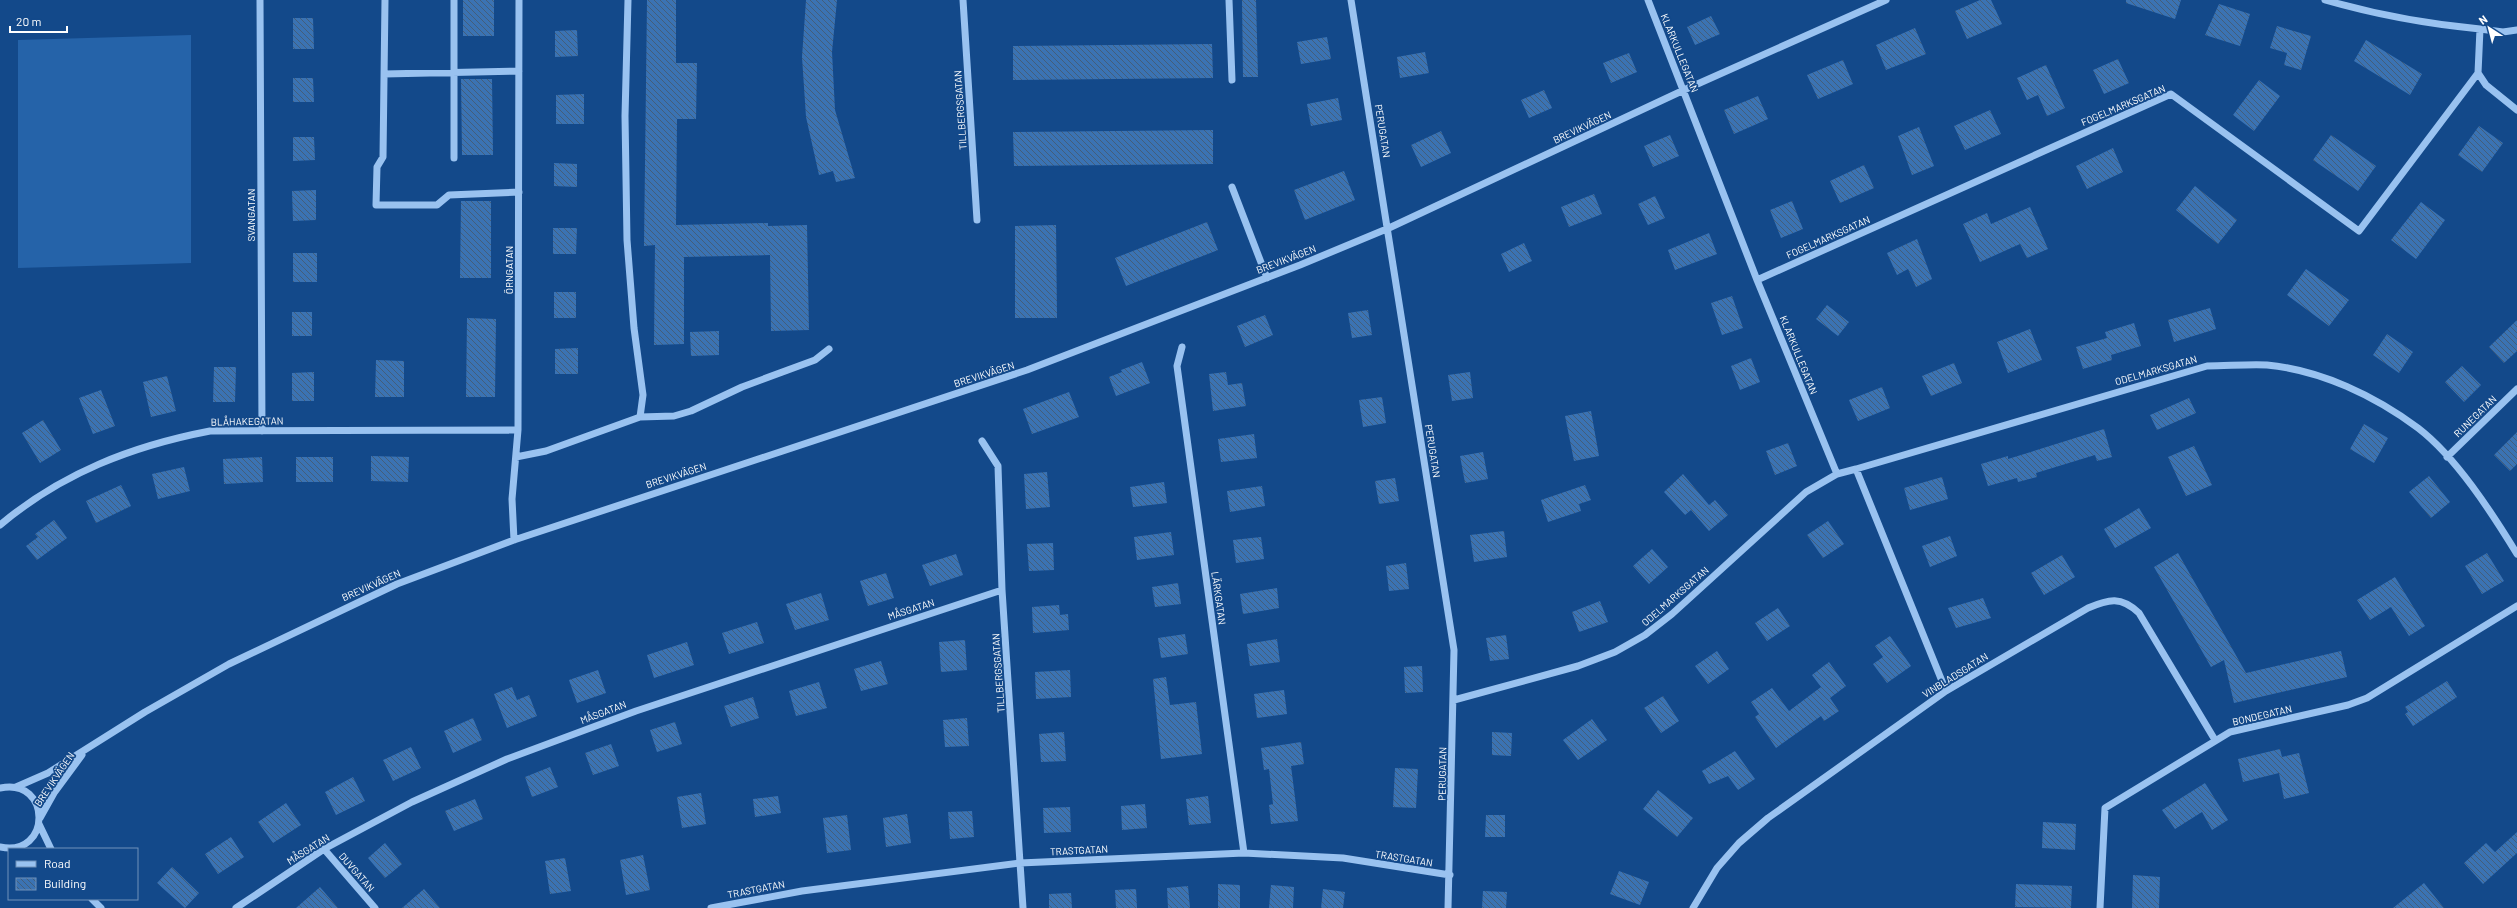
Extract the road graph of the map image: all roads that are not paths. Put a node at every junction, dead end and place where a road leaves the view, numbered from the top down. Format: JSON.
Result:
{"nodes":[{"id":1,"x":260,"y":0,"type":"edge"},
{"id":2,"x":385,"y":0,"type":"edge"},
{"id":3,"x":454,"y":0,"type":"edge"},
{"id":4,"x":519,"y":0,"type":"edge"},
{"id":5,"x":628,"y":0,"type":"edge"},
{"id":6,"x":963,"y":0,"type":"edge"},
{"id":7,"x":1229,"y":0,"type":"edge"},
{"id":8,"x":1351,"y":0,"type":"edge"},
{"id":9,"x":1648,"y":0,"type":"edge"},
{"id":10,"x":1886,"y":0,"type":"edge"},
{"id":11,"x":2325,"y":0,"type":"edge"},
{"id":12,"x":2480,"y":29,"type":"junction"},
{"id":13,"x":2517,"y":30,"type":"edge"},
{"id":14,"x":519,"y":71,"type":"junction"},
{"id":15,"x":454,"y":72,"type":"junction"},
{"id":16,"x":2478,"y":73,"type":"junction"},
{"id":17,"x":384,"y":74,"type":"junction"},
{"id":18,"x":1232,"y":80,"type":"dead end"},
{"id":19,"x":1684,"y":90,"type":"junction"},
{"id":20,"x":2517,"y":110,"type":"edge"},
{"id":21,"x":454,"y":158,"type":"dead end"},
{"id":22,"x":1232,"y":187,"type":"dead end"},
{"id":23,"x":519,"y":192,"type":"junction"},
{"id":24,"x":977,"y":220,"type":"dead end"},
{"id":25,"x":1389,"y":228,"type":"junction"},
{"id":26,"x":1267,"y":278,"type":"junction"},
{"id":27,"x":1757,"y":280,"type":"junction"},
{"id":28,"x":1182,"y":347,"type":"dead end"},
{"id":29,"x":829,"y":349,"type":"dead end"},
{"id":30,"x":2517,"y":390,"type":"edge"},
{"id":31,"x":640,"y":417,"type":"junction"},
{"id":32,"x":262,"y":430,"type":"junction"},
{"id":33,"x":518,"y":430,"type":"junction"},
{"id":34,"x":982,"y":441,"type":"dead end"},
{"id":35,"x":516,"y":457,"type":"junction"},
{"id":36,"x":2447,"y":457,"type":"junction"},
{"id":37,"x":1856,"y":469,"type":"junction"},
{"id":38,"x":1837,"y":474,"type":"junction"},
{"id":39,"x":0,"y":525,"type":"edge"},
{"id":40,"x":514,"y":540,"type":"junction"},
{"id":41,"x":2517,"y":554,"type":"edge"},
{"id":42,"x":1002,"y":590,"type":"junction"},
{"id":43,"x":2517,"y":606,"type":"edge"},
{"id":44,"x":1946,"y":691,"type":"junction"},
{"id":45,"x":1454,"y":700,"type":"junction"},
{"id":46,"x":2215,"y":740,"type":"junction"},
{"id":47,"x":85,"y":751,"type":"junction"},
{"id":48,"x":16,"y":787,"type":"junction"},
{"id":49,"x":0,"y":788,"type":"edge"},
{"id":50,"x":40,"y":821,"type":"junction"},
{"id":51,"x":0,"y":847,"type":"edge"},
{"id":52,"x":17,"y":848,"type":"edge"},
{"id":53,"x":52,"y":848,"type":"edge"},
{"id":54,"x":324,"y":850,"type":"junction"},
{"id":55,"x":1244,"y":853,"type":"junction"},
{"id":56,"x":1020,"y":863,"type":"junction"},
{"id":57,"x":1450,"y":875,"type":"junction"},
{"id":58,"x":93,"y":900,"type":"edge"},
{"id":59,"x":101,"y":908,"type":"edge"},
{"id":60,"x":236,"y":908,"type":"edge"},
{"id":61,"x":375,"y":908,"type":"edge"},
{"id":62,"x":711,"y":908,"type":"edge"},
{"id":63,"x":1023,"y":908,"type":"edge"},
{"id":64,"x":1448,"y":908,"type":"edge"},
{"id":65,"x":1693,"y":908,"type":"edge"},
{"id":66,"x":2100,"y":908,"type":"edge"}],
"edges":[{"from":1,"to":32,"type":"street","name":"SVANGATAN"},
{"from":2,"to":17,"type":"street"},
{"from":3,"to":15,"type":"street"},
{"from":4,"to":14,"type":"street","name":"ÖRNGATAN"},
{"from":5,"to":31,"type":"street"},
{"from":6,"to":24,"type":"street","name":"TILLBERGSGATAN"},
{"from":7,"to":18,"type":"street"},
{"from":8,"to":25,"type":"street","name":"PERUGATAN"},
{"from":9,"to":19,"type":"street","name":"KLARKULLEGATAN"},
{"from":10,"to":19,"type":"street","name":"BREVIKVÄGEN"},
{"from":11,"to":12,"type":"street"},
{"from":12,"to":13,"type":"street"},
{"from":12,"to":16,"type":"street"},
{"from":14,"to":15,"type":"street"},
{"from":14,"to":23,"type":"street","name":"ÖRNGATAN"},
{"from":15,"to":17,"type":"street"},
{"from":15,"to":21,"type":"street"},
{"from":16,"to":20,"type":"street"},
{"from":16,"to":27,"type":"street","name":"FOGELMARKSGATAN"},
{"from":17,"to":23,"type":"street"},
{"from":19,"to":25,"type":"street","name":"BREVIKVÄGEN"},
{"from":19,"to":27,"type":"street","name":"KLARKULLEGATAN"},
{"from":22,"to":26,"type":"street"},
{"from":23,"to":33,"type":"street","name":"ÖRNGATAN"},
{"from":25,"to":26,"type":"street","name":"BREVIKVÄGEN"},
{"from":25,"to":45,"type":"street","name":"PERUGATAN"},
{"from":26,"to":40,"type":"street","name":"BREVIKVÄGEN"},
{"from":27,"to":38,"type":"street","name":"KLARKULLEGATAN"},
{"from":28,"to":55,"type":"street","name":"LÄRKGATAN"},
{"from":29,"to":31,"type":"street"},
{"from":30,"to":36,"type":"street","name":"RUNEGATAN"},
{"from":31,"to":35,"type":"street"},
{"from":32,"to":33,"type":"street","name":"BLÅHAKEGATAN"},
{"from":32,"to":39,"type":"street","name":"BLÅHAKEGATAN"},
{"from":33,"to":35,"type":"street","name":"ÖRNGATAN"},
{"from":34,"to":42,"type":"street","name":"TILLBERGSGATAN"},
{"from":35,"to":40,"type":"street","name":"ÖRNGATAN"},
{"from":36,"to":37,"type":"street","name":"ODELMARKSGATAN"},
{"from":36,"to":41,"type":"street","name":"ODELMARKSGATAN"},
{"from":37,"to":38,"type":"street"},
{"from":37,"to":44,"type":"street"},
{"from":38,"to":45,"type":"street","name":"ODELMARKSGATAN"},
{"from":40,"to":47,"type":"street","name":"BREVIKVÄGEN"},
{"from":42,"to":54,"type":"street","name":"MÅSGATAN"},
{"from":42,"to":56,"type":"street","name":"TILLBERGSGATAN"},
{"from":43,"to":46,"type":"street","name":"BONDEGATAN"},
{"from":44,"to":46,"type":"street","name":"VINBLADSGATAN"},
{"from":44,"to":65,"type":"street","name":"VINBLADSGATAN"},
{"from":45,"to":57,"type":"street","name":"PERUGATAN"},
{"from":46,"to":66,"type":"street","name":"BONDEGATAN"},
{"from":47,"to":48,"type":"street","name":"BREVIKVÄGEN"},
{"from":47,"to":50,"type":"street","name":"BREVIKVÄGEN"},
{"from":48,"to":49,"type":"street","name":"BREVIKVÄGEN"},
{"from":48,"to":50,"type":"street"},
{"from":50,"to":52,"type":"street","name":"BREVIKVÄGEN"},
{"from":50,"to":53,"type":"street"},
{"from":51,"to":52,"type":"street"},
{"from":54,"to":60,"type":"street","name":"MÅSGATAN"},
{"from":54,"to":61,"type":"street","name":"DUVGATAN"},
{"from":55,"to":56,"type":"street","name":"TRASTGATAN"},
{"from":55,"to":57,"type":"street","name":"TRASTGATAN"},
{"from":56,"to":62,"type":"street","name":"TRASTGATAN"},
{"from":56,"to":63,"type":"street","name":"TILLBERGSGATAN"},
{"from":57,"to":64,"type":"street","name":"PERUGATAN"},
{"from":58,"to":59,"type":"street"}]}
